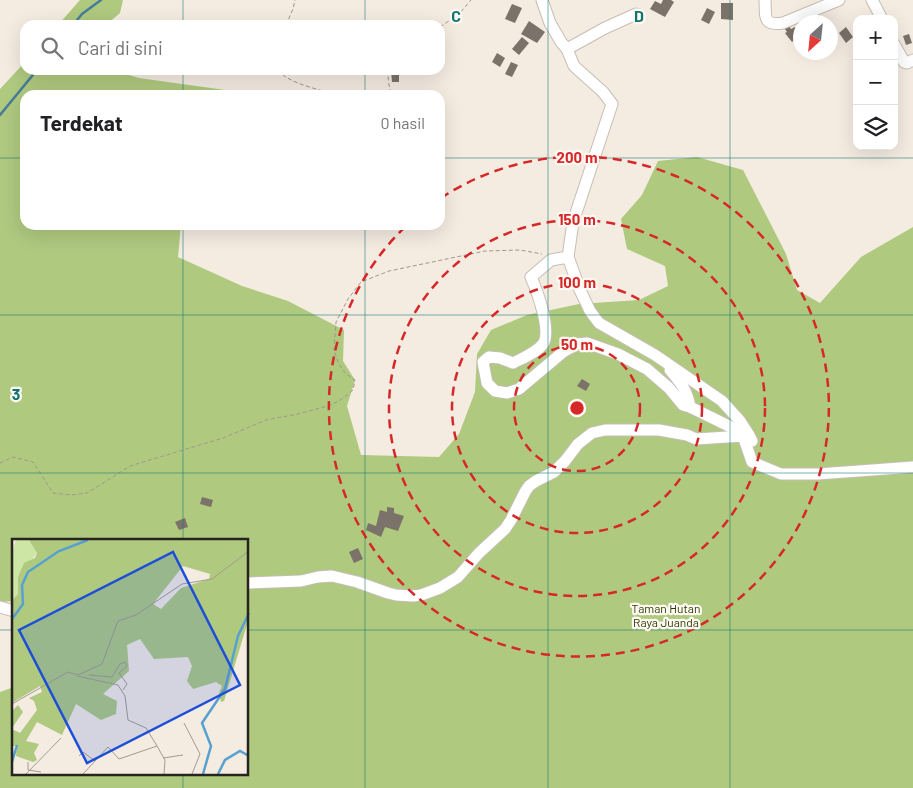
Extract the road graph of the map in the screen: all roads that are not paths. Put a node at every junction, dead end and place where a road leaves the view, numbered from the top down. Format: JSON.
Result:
{"nodes":[{"id":1,"x":542,"y":0,"type":"edge"},
{"id":2,"x":765,"y":0,"type":"edge"},
{"id":3,"x":839,"y":0,"type":"edge"},
{"id":4,"x":872,"y":0,"type":"edge"},
{"id":5,"x":636,"y":14,"type":"dead end"},
{"id":6,"x":880,"y":15,"type":"edge"},
{"id":7,"x":567,"y":49,"type":"junction"},
{"id":8,"x":898,"y":51,"type":"edge"},
{"id":9,"x":913,"y":60,"type":"edge"},
{"id":10,"x":568,"y":258,"type":"junction"},
{"id":11,"x":661,"y":360,"type":"junction"},
{"id":12,"x":690,"y":407,"type":"junction"},
{"id":13,"x":744,"y":436,"type":"junction"},
{"id":14,"x":752,"y":462,"type":"junction"},
{"id":15,"x":913,"y":467,"type":"edge"},
{"id":16,"x":249,"y":583,"type":"edge"}],
"edges":[{"from":1,"to":7,"type":"street"},
{"from":2,"to":3,"type":"street"},
{"from":4,"to":6,"type":"street"},
{"from":5,"to":7,"type":"street"},
{"from":7,"to":10,"type":"street"},
{"from":8,"to":9,"type":"street"},
{"from":10,"to":11,"type":"street"},
{"from":10,"to":12,"type":"street"},
{"from":11,"to":12,"type":"street"},
{"from":11,"to":14,"type":"street"},
{"from":12,"to":13,"type":"street"},
{"from":13,"to":14,"type":"street"},
{"from":13,"to":16,"type":"street"},
{"from":14,"to":15,"type":"street"}]}
